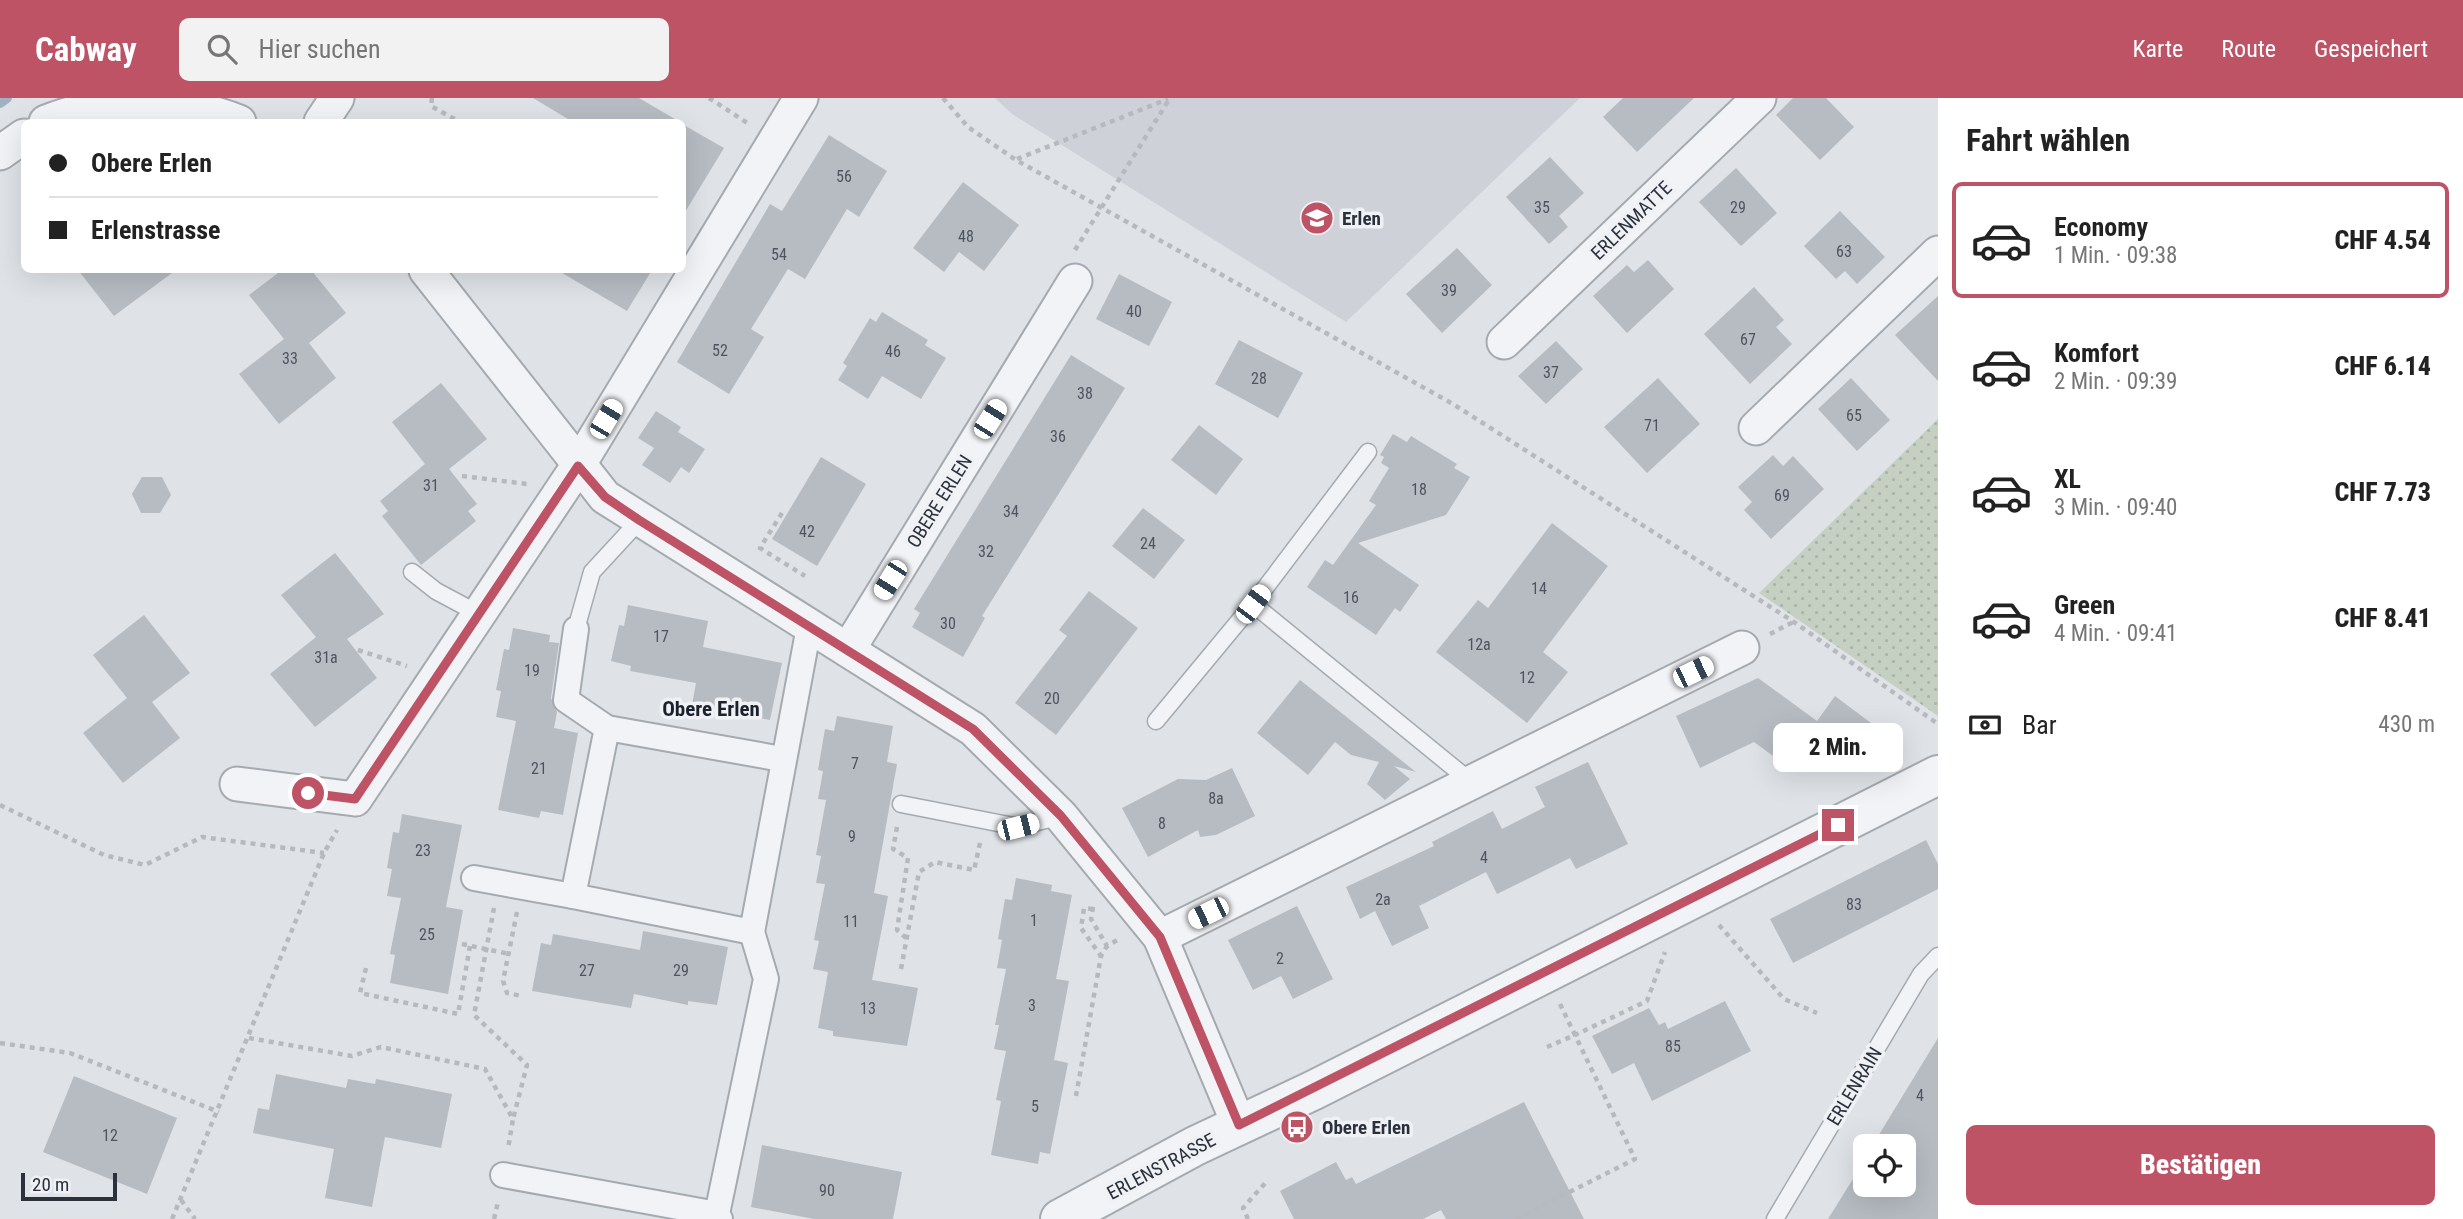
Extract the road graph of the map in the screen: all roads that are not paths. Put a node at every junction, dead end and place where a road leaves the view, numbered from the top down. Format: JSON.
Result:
{"nodes":[{"id":1,"x":337,"y":98,"type":"edge"},
{"id":2,"x":801,"y":98,"type":"edge"},
{"id":3,"x":1759,"y":98,"type":"edge"},
{"id":4,"x":53,"y":119,"type":"edge"},
{"id":5,"x":233,"y":119,"type":"edge"},
{"id":6,"x":323,"y":119,"type":"edge"},
{"id":7,"x":21,"y":138,"type":"edge"},
{"id":8,"x":0,"y":153,"type":"edge"},
{"id":9,"x":1938,"y":253,"type":"edge"},
{"id":10,"x":428,"y":273,"type":"edge"},
{"id":11,"x":1075,"y":281,"type":"road end"},
{"id":12,"x":1504,"y":342,"type":"dead end"},
{"id":13,"x":1756,"y":428,"type":"dead end"},
{"id":14,"x":1368,"y":452,"type":"dead end"},
{"id":15,"x":578,"y":466,"type":"junction"},
{"id":16,"x":639,"y":520,"type":"junction"},
{"id":17,"x":412,"y":572,"type":"dead end"},
{"id":18,"x":1253,"y":604,"type":"junction"},
{"id":19,"x":479,"y":614,"type":"junction"},
{"id":20,"x":809,"y":627,"type":"junction"},
{"id":21,"x":576,"y":629,"type":"joint"},
{"id":22,"x":1742,"y":648,"type":"dead end"},
{"id":23,"x":848,"y":650,"type":"junction"},
{"id":24,"x":1156,"y":721,"type":"dead end"},
{"id":25,"x":607,"y":728,"type":"junction"},
{"id":26,"x":782,"y":760,"type":"junction"},
{"id":27,"x":1938,"y":775,"type":"edge"},
{"id":28,"x":1470,"y":781,"type":"junction"},
{"id":29,"x":237,"y":784,"type":"dead end"},
{"id":30,"x":901,"y":804,"type":"dead end"},
{"id":31,"x":1061,"y":816,"type":"junction"},
{"id":32,"x":474,"y":878,"type":"dead end"},
{"id":33,"x":573,"y":896,"type":"junction"},
{"id":34,"x":752,"y":932,"type":"junction"},
{"id":35,"x":1146,"y":938,"type":"junction"},
{"id":36,"x":1938,"y":956,"type":"edge"},
{"id":37,"x":1239,"y":1125,"type":"junction"},
{"id":38,"x":503,"y":1175,"type":"road end"},
{"id":39,"x":718,"y":1217,"type":"edge"},
{"id":40,"x":1060,"y":1219,"type":"edge"},
{"id":41,"x":1775,"y":1219,"type":"edge"}],
"edges":[{"from":1,"to":6,"type":"street"},
{"from":2,"to":15,"type":"street"},
{"from":3,"to":12,"type":"street","name":"ERLENMATTE"},
{"from":4,"to":5,"type":"street"},
{"from":7,"to":8,"type":"street"},
{"from":9,"to":13,"type":"street"},
{"from":10,"to":15,"type":"street"},
{"from":11,"to":23,"type":"street","name":"OBERE ERLEN"},
{"from":14,"to":18,"type":"lane"},
{"from":15,"to":16,"type":"street"},
{"from":15,"to":19,"type":"street"},
{"from":16,"to":20,"type":"street"},
{"from":16,"to":21,"type":"lane"},
{"from":17,"to":19,"type":"lane"},
{"from":18,"to":24,"type":"lane"},
{"from":18,"to":28,"type":"lane"},
{"from":19,"to":29,"type":"street"},
{"from":20,"to":23,"type":"street"},
{"from":20,"to":26,"type":"street"},
{"from":21,"to":25,"type":"street"},
{"from":22,"to":28,"type":"street"},
{"from":23,"to":31,"type":"street"},
{"from":25,"to":26,"type":"street"},
{"from":25,"to":33,"type":"street"},
{"from":26,"to":34,"type":"street"},
{"from":27,"to":37,"type":"street","name":"ERLENSTRASSE"},
{"from":28,"to":35,"type":"street"},
{"from":30,"to":31,"type":"lane"},
{"from":31,"to":35,"type":"street"},
{"from":32,"to":33,"type":"street"},
{"from":33,"to":34,"type":"street"},
{"from":34,"to":39,"type":"street"},
{"from":35,"to":37,"type":"street"},
{"from":36,"to":41,"type":"lane","name":"ERLENRAIN"},
{"from":37,"to":40,"type":"street","name":"ERLENSTRASSE"},
{"from":38,"to":39,"type":"street"}]}
